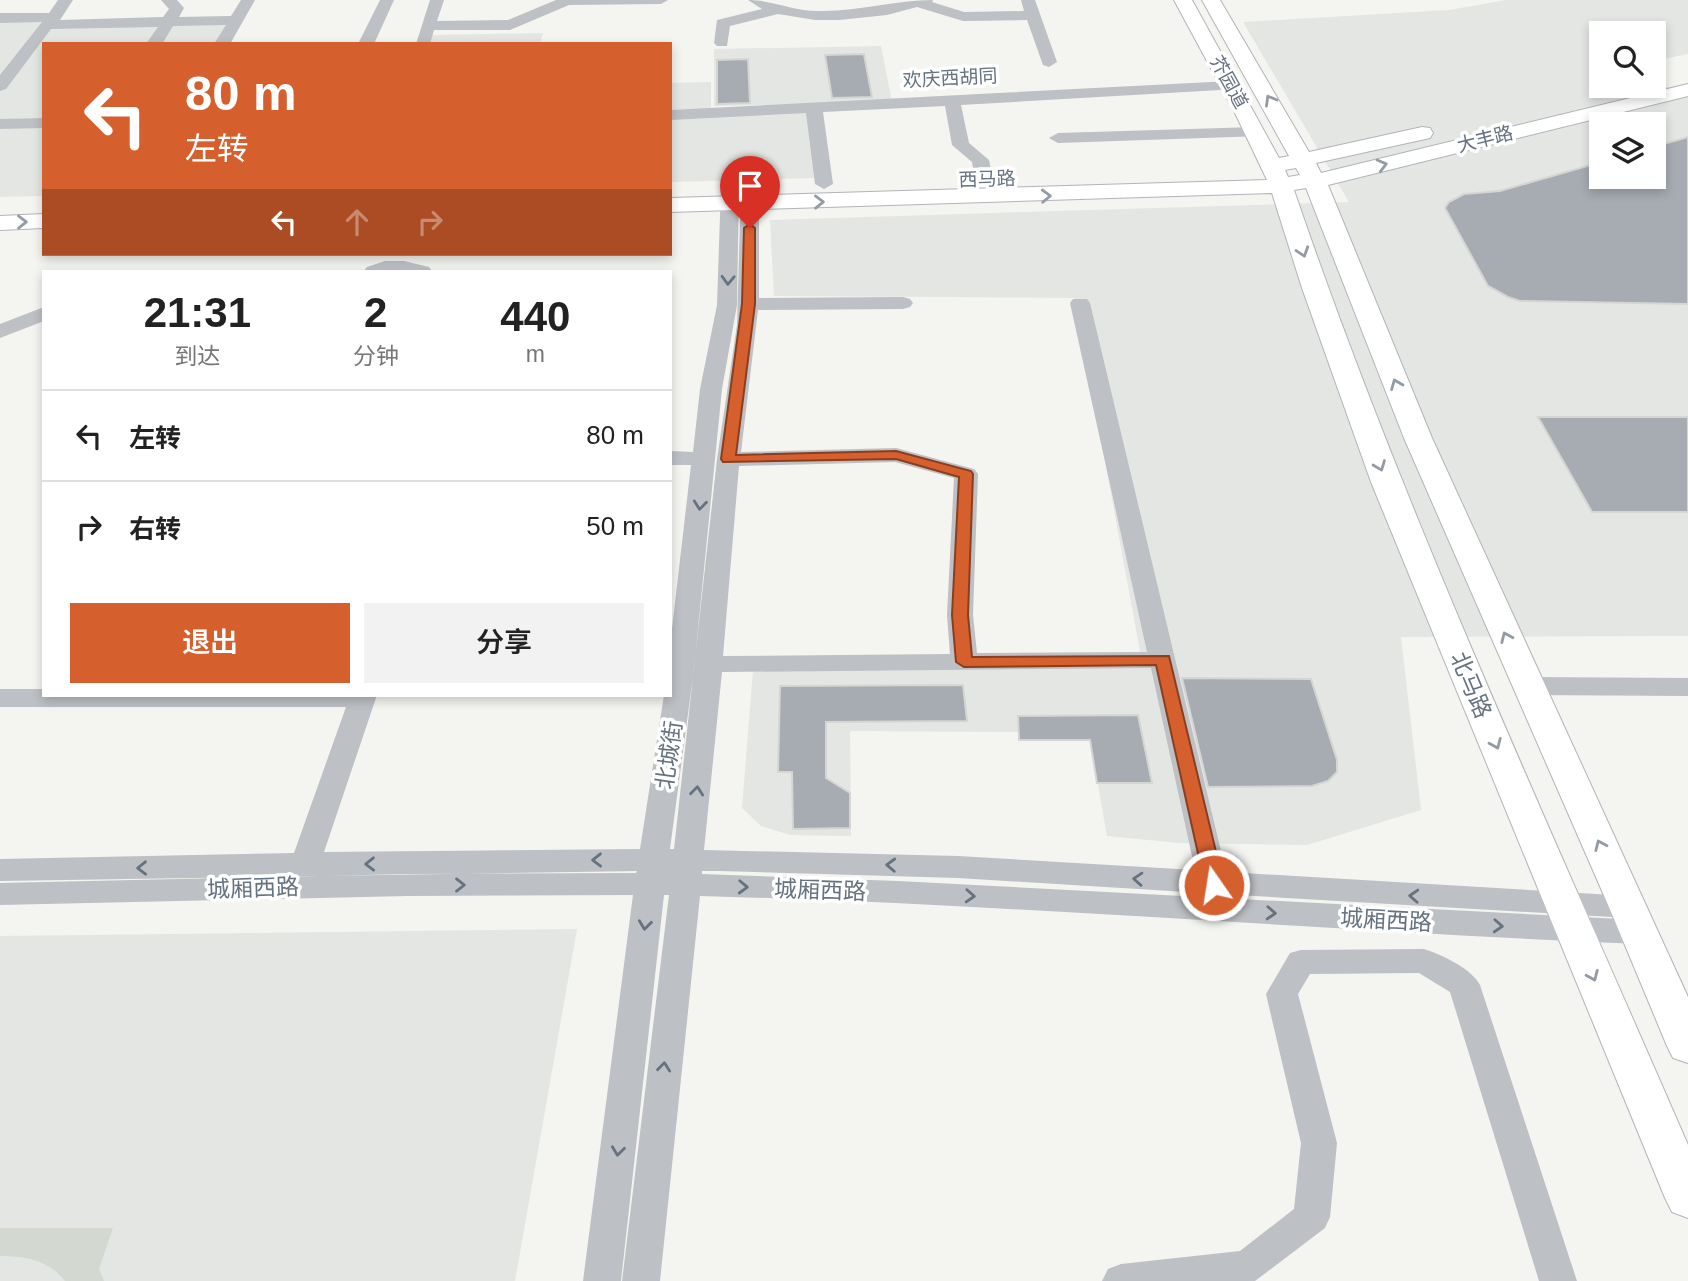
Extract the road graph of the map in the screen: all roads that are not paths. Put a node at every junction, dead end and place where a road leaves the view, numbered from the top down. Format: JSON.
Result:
{"nodes":[{"id":1,"x":66,"y":0,"type":"edge"},
{"id":2,"x":168,"y":0,"type":"edge"},
{"id":3,"x":248,"y":0,"type":"edge"},
{"id":4,"x":387,"y":0,"type":"edge"},
{"id":5,"x":437,"y":0,"type":"edge"},
{"id":6,"x":661,"y":0,"type":"edge"},
{"id":7,"x":755,"y":0,"type":"edge"},
{"id":8,"x":1183,"y":0,"type":"edge"},
{"id":9,"x":1211,"y":0,"type":"edge"},
{"id":10,"x":569,"y":1,"type":"edge"},
{"id":11,"x":923,"y":1,"type":"edge"},
{"id":12,"x":1030,"y":7,"type":"edge"},
{"id":13,"x":777,"y":10,"type":"junction"},
{"id":14,"x":0,"y":18,"type":"edge"},
{"id":15,"x":236,"y":20,"type":"junction"},
{"id":16,"x":52,"y":21,"type":"junction"},
{"id":17,"x":168,"y":22,"type":"junction"},
{"id":18,"x":428,"y":26,"type":"junction"},
{"id":19,"x":155,"y":42,"type":"edge"},
{"id":20,"x":223,"y":42,"type":"edge"},
{"id":21,"x":367,"y":42,"type":"edge"},
{"id":22,"x":423,"y":42,"type":"edge"},
{"id":23,"x":722,"y":43,"type":"dead end"},
{"id":24,"x":1049,"y":62,"type":"dead end"},
{"id":25,"x":1688,"y":73,"type":"edge"},
{"id":26,"x":1666,"y":78,"type":"edge"},
{"id":27,"x":0,"y":86,"type":"edge"},
{"id":28,"x":1231,"y":86,"type":"junction"},
{"id":29,"x":1688,"y":90,"type":"edge"},
{"id":30,"x":1589,"y":96,"type":"edge"},
{"id":31,"x":951,"y":99,"type":"junction"},
{"id":32,"x":814,"y":107,"type":"junction"},
{"id":33,"x":1512,"y":113,"type":"dead end"},
{"id":34,"x":672,"y":115,"type":"edge"},
{"id":35,"x":42,"y":123,"type":"edge"},
{"id":36,"x":0,"y":124,"type":"edge"},
{"id":37,"x":1445,"y":127,"type":"dead end"},
{"id":38,"x":1256,"y":132,"type":"junction"},
{"id":39,"x":1058,"y":138,"type":"dead end"},
{"id":40,"x":1293,"y":173,"type":"junction"},
{"id":41,"x":984,"y":179,"type":"junction"},
{"id":42,"x":824,"y":184,"type":"junction"},
{"id":43,"x":672,"y":188,"type":"edge"},
{"id":44,"x":740,"y":195,"type":"junction"},
{"id":45,"x":42,"y":202,"type":"edge"},
{"id":46,"x":0,"y":203,"type":"edge"},
{"id":47,"x":672,"y":205,"type":"edge"},
{"id":48,"x":42,"y":222,"type":"edge"},
{"id":49,"x":0,"y":223,"type":"edge"},
{"id":50,"x":376,"y":270,"type":"edge"},
{"id":51,"x":419,"y":270,"type":"edge"},
{"id":52,"x":903,"y":303,"type":"dead end"},
{"id":53,"x":1080,"y":303,"type":"dead end"},
{"id":54,"x":748,"y":304,"type":"junction"},
{"id":55,"x":42,"y":314,"type":"edge"},
{"id":56,"x":0,"y":332,"type":"edge"},
{"id":57,"x":672,"y":458,"type":"edge"},
{"id":58,"x":717,"y":459,"type":"junction"},
{"id":59,"x":1163,"y":660,"type":"junction"},
{"id":60,"x":964,"y":662,"type":"junction"},
{"id":61,"x":711,"y":664,"type":"junction"},
{"id":62,"x":1528,"y":686,"type":"junction"},
{"id":63,"x":1688,"y":687,"type":"edge"},
{"id":64,"x":182,"y":697,"type":"edge"},
{"id":65,"x":363,"y":697,"type":"edge"},
{"id":66,"x":0,"y":698,"type":"edge"},
{"id":67,"x":305,"y":865,"type":"junction"},
{"id":68,"x":0,"y":870,"type":"edge"},
{"id":69,"x":652,"y":872,"type":"junction"},
{"id":70,"x":688,"y":872,"type":"junction"},
{"id":71,"x":1214,"y":885,"type":"junction"},
{"id":72,"x":0,"y":894,"type":"edge"},
{"id":73,"x":1568,"y":917,"type":"junction"},
{"id":74,"x":1634,"y":919,"type":"junction"},
{"id":75,"x":1688,"y":1046,"type":"edge"},
{"id":76,"x":1688,"y":1198,"type":"edge"},
{"id":77,"x":602,"y":1281,"type":"edge"},
{"id":78,"x":641,"y":1281,"type":"edge"},
{"id":79,"x":1121,"y":1281,"type":"edge"},
{"id":80,"x":1558,"y":1281,"type":"edge"}],
"edges":[{"from":1,"to":16,"type":"street"},
{"from":2,"to":17,"type":"street"},
{"from":3,"to":15,"type":"street"},
{"from":4,"to":21,"type":"street"},
{"from":5,"to":18,"type":"street"},
{"from":6,"to":10,"type":"street"},
{"from":7,"to":13,"type":"street"},
{"from":8,"to":28,"type":"main road","name":"芥园道"},
{"from":40,"to":9,"type":"main road","name":"芥园道","one_way":true},
{"from":10,"to":18,"type":"street"},
{"from":11,"to":12,"type":"street"},
{"from":11,"to":13,"type":"street"},
{"from":12,"to":24,"type":"street"},
{"from":13,"to":23,"type":"street"},
{"from":14,"to":16,"type":"street"},
{"from":15,"to":17,"type":"street"},
{"from":15,"to":20,"type":"street"},
{"from":16,"to":17,"type":"street"},
{"from":16,"to":27,"type":"street"},
{"from":17,"to":19,"type":"street"},
{"from":18,"to":22,"type":"street"},
{"from":25,"to":26,"type":"main road"},
{"from":28,"to":31,"type":"street","name":"欢庆西胡同"},
{"from":28,"to":38,"type":"main road","name":"芥园道"},
{"from":40,"to":29,"type":"main road","name":"大丰路","one_way":true},
{"from":30,"to":33,"type":"main road","name":"大丰路"},
{"from":31,"to":32,"type":"street","name":"欢庆西胡同"},
{"from":31,"to":41,"type":"street"},
{"from":32,"to":34,"type":"street","name":"欢庆西胡同"},
{"from":32,"to":42,"type":"street"},
{"from":35,"to":36,"type":"street"},
{"from":37,"to":40,"type":"main road","name":"大丰路"},
{"from":38,"to":39,"type":"street"},
{"from":38,"to":40,"type":"main road","name":"芥园道"},
{"from":40,"to":41,"type":"main road","name":"西马路"},
{"from":44,"to":40,"type":"main road","name":"西马路","one_way":true},
{"from":62,"to":40,"type":"main road","one_way":true},
{"from":40,"to":73,"type":"main road","name":"北马路","one_way":true},
{"from":41,"to":42,"type":"main road","name":"西马路"},
{"from":42,"to":44,"type":"main road","name":"西马路"},
{"from":43,"to":44,"type":"main road","name":"西马路"},
{"from":44,"to":47,"type":"main road","name":"西马路"},
{"from":44,"to":54,"type":"street","name":"北城街"},
{"from":44,"to":58,"type":"street","name":"北城街","one_way":true},
{"from":45,"to":46,"type":"main road"},
{"from":49,"to":48,"type":"main road","one_way":true},
{"from":50,"to":51,"type":"street"},
{"from":52,"to":54,"type":"street"},
{"from":53,"to":59,"type":"street"},
{"from":54,"to":58,"type":"street","name":"北城街"},
{"from":55,"to":56,"type":"street"},
{"from":57,"to":58,"type":"street"},
{"from":58,"to":60,"type":"street"},
{"from":58,"to":61,"type":"street","name":"北城街"},
{"from":58,"to":69,"type":"street","name":"北城街","one_way":true},
{"from":59,"to":60,"type":"street"},
{"from":59,"to":71,"type":"street"},
{"from":60,"to":61,"type":"street"},
{"from":70,"to":61,"type":"street","name":"北城街","one_way":true},
{"from":62,"to":63,"type":"street"},
{"from":74,"to":62,"type":"main road","one_way":true},
{"from":64,"to":66,"type":"street"},
{"from":65,"to":67,"type":"street"},
{"from":67,"to":68,"type":"street","name":"城厢西路","one_way":true},
{"from":69,"to":67,"type":"street","name":"城厢西路","one_way":true},
{"from":69,"to":70,"type":"street","name":"城厢西路"},
{"from":72,"to":69,"type":"street","name":"城厢西路","one_way":true},
{"from":69,"to":77,"type":"street","name":"北城街","one_way":true},
{"from":71,"to":70,"type":"street","name":"城厢西路","one_way":true},
{"from":70,"to":73,"type":"street","name":"城厢西路","one_way":true},
{"from":78,"to":70,"type":"street","name":"北城街","one_way":true},
{"from":73,"to":71,"type":"street","name":"城厢西路","one_way":true},
{"from":73,"to":74,"type":"street","name":"城厢西路"},
{"from":73,"to":76,"type":"main road","name":"北马路","one_way":true},
{"from":74,"to":75,"type":"main road"},
{"from":79,"to":80,"type":"street"}]}
